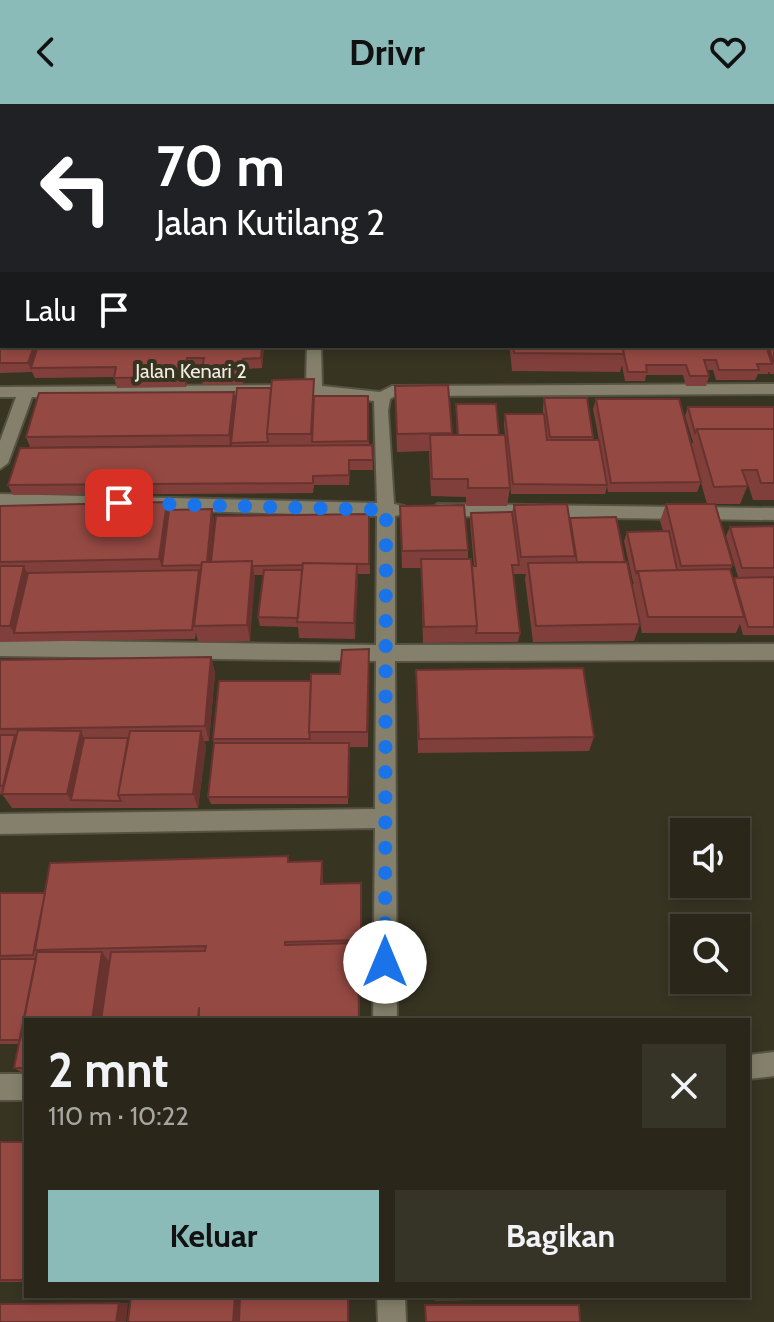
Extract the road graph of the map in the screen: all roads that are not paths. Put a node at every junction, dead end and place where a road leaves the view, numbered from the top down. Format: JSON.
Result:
{"nodes":[{"id":1,"x":314,"y":348,"type":"edge"},
{"id":2,"x":774,"y":389,"type":"edge"},
{"id":3,"x":314,"y":390,"type":"junction"},
{"id":4,"x":0,"y":392,"type":"edge"},
{"id":5,"x":26,"y":392,"type":"junction"},
{"id":6,"x":383,"y":397,"type":"junction"},
{"id":7,"x":0,"y":463,"type":"edge"},
{"id":8,"x":0,"y":500,"type":"edge"},
{"id":9,"x":386,"y":510,"type":"junction"},
{"id":10,"x":774,"y":514,"type":"edge"},
{"id":11,"x":0,"y":648,"type":"edge"},
{"id":12,"x":774,"y":652,"type":"edge"},
{"id":13,"x":386,"y":653,"type":"junction"},
{"id":14,"x":384,"y":818,"type":"junction"},
{"id":15,"x":0,"y":824,"type":"edge"},
{"id":16,"x":385,"y":1018,"type":"edge"},
{"id":17,"x":774,"y":1064,"type":"edge"},
{"id":18,"x":750,"y":1067,"type":"edge"},
{"id":19,"x":0,"y":1087,"type":"edge"},
{"id":20,"x":24,"y":1087,"type":"edge"},
{"id":21,"x":391,"y":1298,"type":"edge"},
{"id":22,"x":392,"y":1322,"type":"edge"}],
"edges":[{"from":1,"to":3,"type":"street"},
{"from":2,"to":6,"type":"street","name":"Jalan Kenari 2"},
{"from":3,"to":5,"type":"street","name":"Jalan Kenari 2"},
{"from":3,"to":6,"type":"street","name":"Jalan Kenari 2"},
{"from":4,"to":5,"type":"street","name":"Jalan Kenari 2"},
{"from":5,"to":7,"type":"street"},
{"from":6,"to":9,"type":"street"},
{"from":8,"to":9,"type":"street"},
{"from":9,"to":10,"type":"street"},
{"from":9,"to":13,"type":"street"},
{"from":11,"to":13,"type":"street"},
{"from":12,"to":13,"type":"street"},
{"from":13,"to":14,"type":"street"},
{"from":14,"to":15,"type":"street"},
{"from":14,"to":16,"type":"street"},
{"from":17,"to":18,"type":"street"},
{"from":19,"to":20,"type":"street"},
{"from":21,"to":22,"type":"street"}]}
